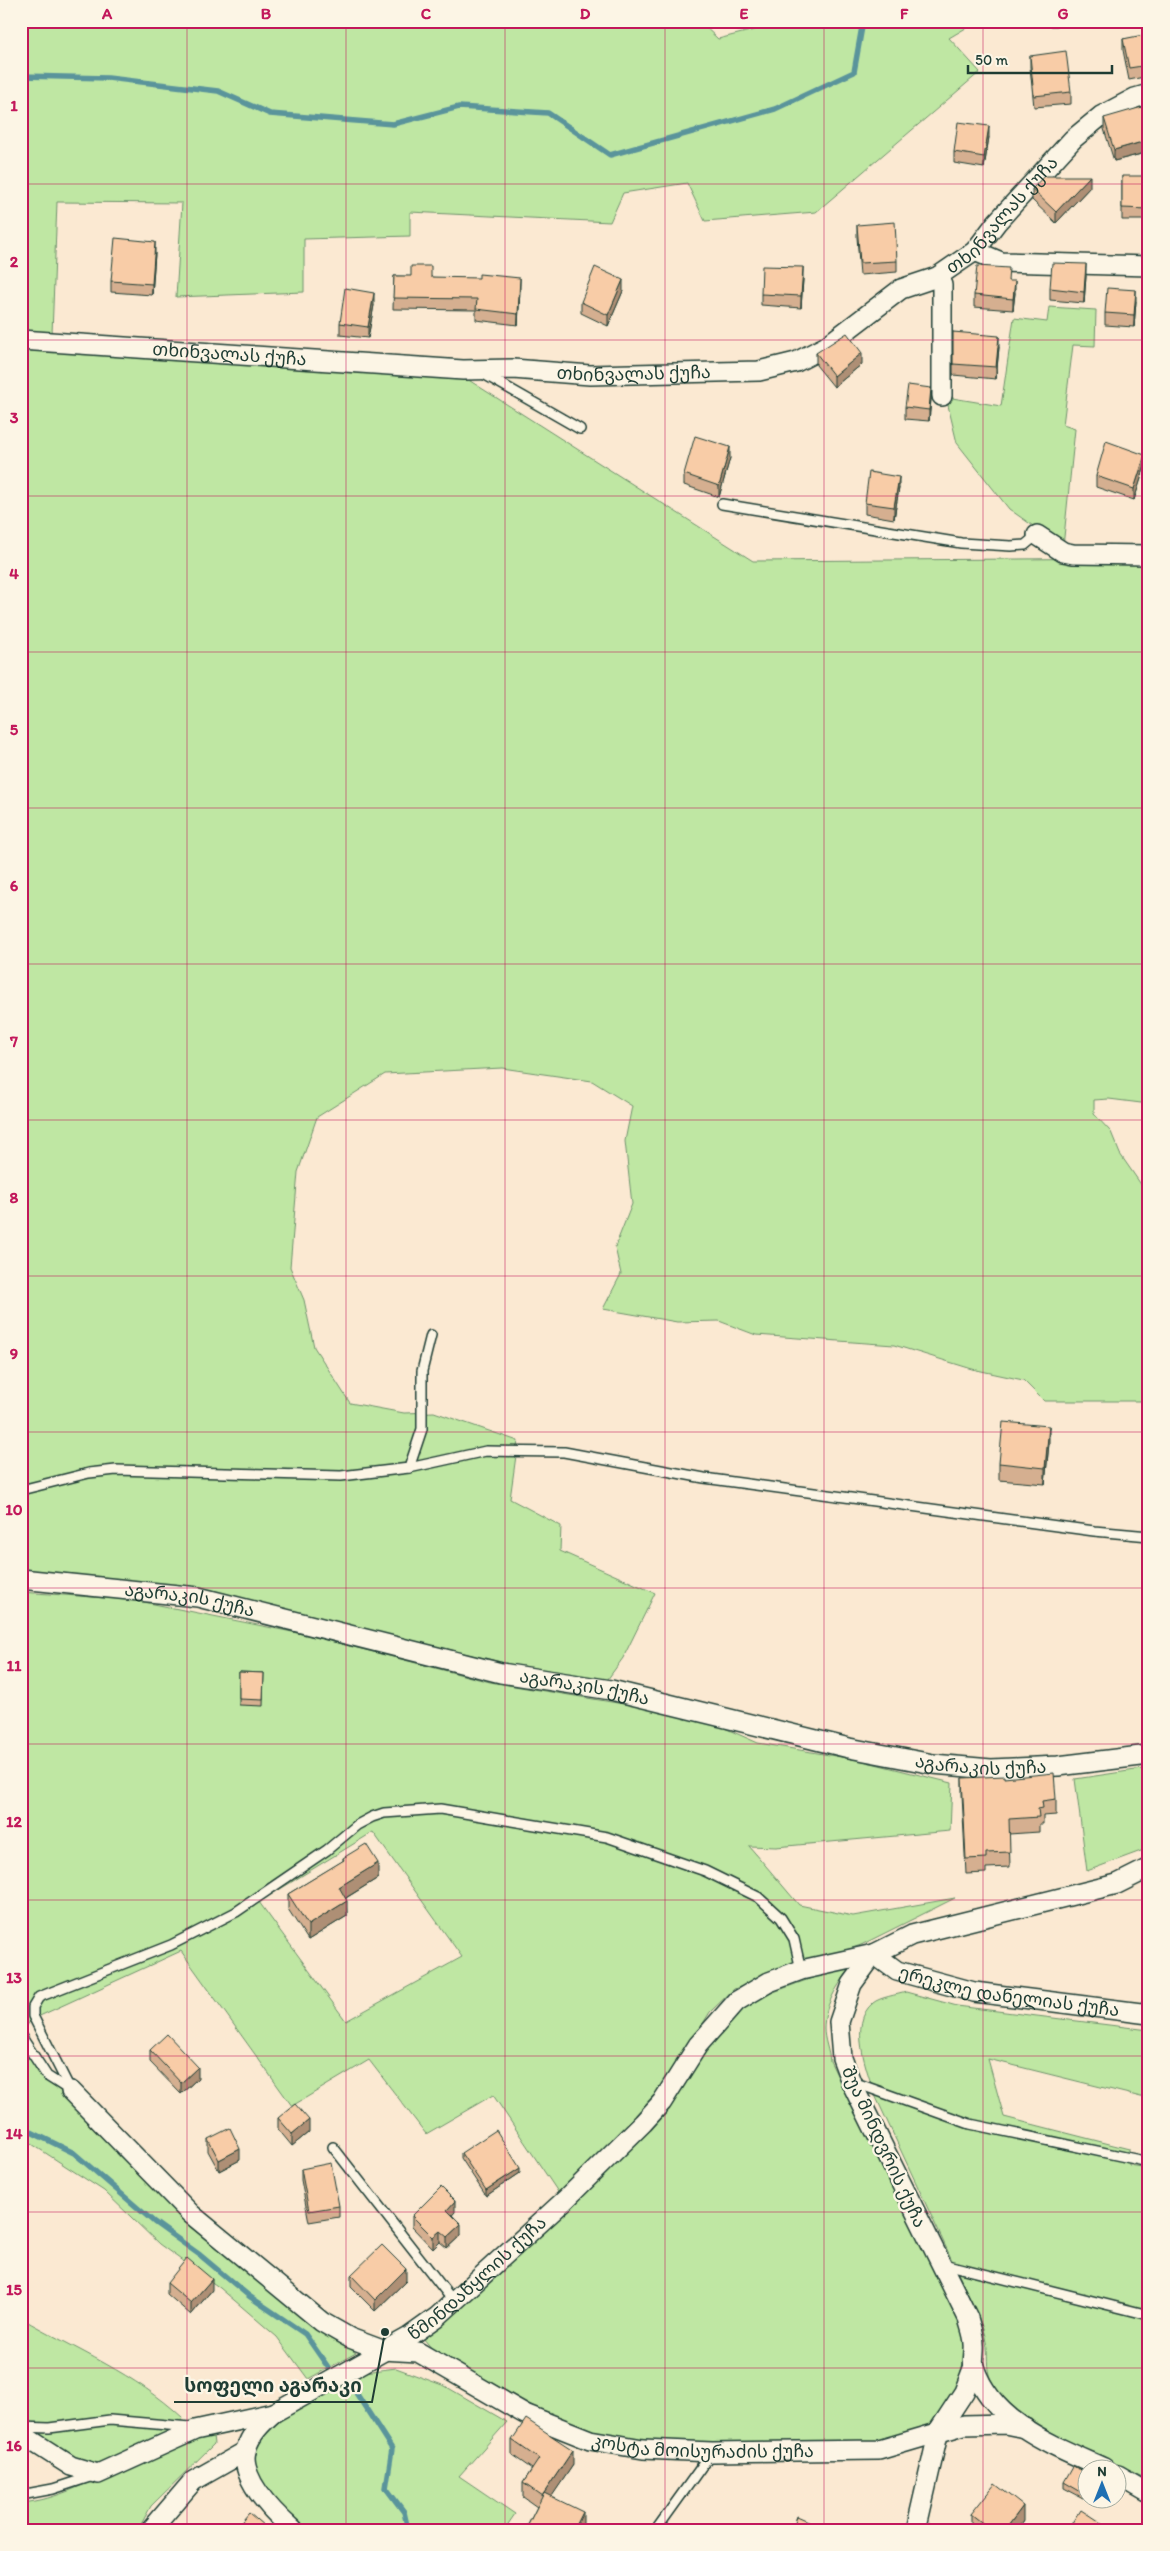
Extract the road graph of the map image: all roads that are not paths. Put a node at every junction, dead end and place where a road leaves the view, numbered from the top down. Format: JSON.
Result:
{"nodes":[{"id":1,"x":1149,"y":94,"type":"edge"},
{"id":2,"x":975,"y":251,"type":"junction"},
{"id":3,"x":1149,"y":266,"type":"edge"},
{"id":4,"x":938,"y":277,"type":"junction"},
{"id":5,"x":21,"y":340,"type":"edge"},
{"id":6,"x":478,"y":371,"type":"junction"},
{"id":7,"x":942,"y":396,"type":"dead end"},
{"id":8,"x":580,"y":429,"type":"dead end"},
{"id":9,"x":722,"y":504,"type":"dead end"},
{"id":10,"x":1037,"y":535,"type":"joint"},
{"id":11,"x":1149,"y":555,"type":"edge"},
{"id":12,"x":431,"y":1334,"type":"dead end"},
{"id":13,"x":409,"y":1468,"type":"junction"},
{"id":14,"x":21,"y":1490,"type":"edge"},
{"id":15,"x":1149,"y":1536,"type":"edge"},
{"id":16,"x":21,"y":1580,"type":"edge"},
{"id":17,"x":1149,"y":1755,"type":"edge"},
{"id":18,"x":1149,"y":1868,"type":"edge"},
{"id":19,"x":874,"y":1954,"type":"junction"},
{"id":20,"x":801,"y":1970,"type":"junction"},
{"id":21,"x":1149,"y":2014,"type":"edge"},
{"id":22,"x":21,"y":2036,"type":"edge"},
{"id":23,"x":850,"y":2082,"type":"junction"},
{"id":24,"x":71,"y":2091,"type":"junction"},
{"id":25,"x":333,"y":2147,"type":"dead end"},
{"id":26,"x":1149,"y":2162,"type":"edge"},
{"id":27,"x":941,"y":2264,"type":"junction"},
{"id":28,"x":454,"y":2302,"type":"junction"},
{"id":29,"x":1149,"y":2315,"type":"edge"},
{"id":30,"x":382,"y":2350,"type":"junction"},
{"id":31,"x":974,"y":2366,"type":"junction"},
{"id":32,"x":273,"y":2413,"type":"junction"},
{"id":33,"x":21,"y":2428,"type":"edge"},
{"id":34,"x":202,"y":2428,"type":"junction"},
{"id":35,"x":1025,"y":2428,"type":"junction"},
{"id":36,"x":939,"y":2430,"type":"junction"},
{"id":37,"x":21,"y":2434,"type":"edge"},
{"id":38,"x":246,"y":2450,"type":"junction"},
{"id":39,"x":712,"y":2452,"type":"junction"},
{"id":40,"x":1082,"y":2458,"type":"edge"},
{"id":41,"x":98,"y":2474,"type":"junction"},
{"id":42,"x":1128,"y":2481,"type":"edge"},
{"id":43,"x":1149,"y":2494,"type":"edge"},
{"id":44,"x":21,"y":2495,"type":"edge"},
{"id":45,"x":151,"y":2530,"type":"edge"},
{"id":46,"x":293,"y":2530,"type":"edge"},
{"id":47,"x":656,"y":2530,"type":"edge"},
{"id":48,"x":916,"y":2530,"type":"edge"}],
"edges":[{"from":1,"to":2,"type":"street","name":"თხინვალას ქუჩა"},
{"from":2,"to":3,"type":"street"},
{"from":2,"to":4,"type":"street","name":"თხინვალას ქუჩა"},
{"from":4,"to":6,"type":"street","name":"თხინვალას ქუჩა"},
{"from":4,"to":7,"type":"street"},
{"from":5,"to":6,"type":"street","name":"თხინვალას ქუჩა"},
{"from":6,"to":8,"type":"lane"},
{"from":9,"to":10,"type":"lane"},
{"from":10,"to":11,"type":"street"},
{"from":12,"to":13,"type":"lane"},
{"from":13,"to":14,"type":"lane"},
{"from":13,"to":15,"type":"lane"},
{"from":16,"to":17,"type":"street","name":"აგარაკის ქუჩა"},
{"from":18,"to":19,"type":"street","name":"შუა მინდვრის ქუჩა"},
{"from":19,"to":20,"type":"street","name":"წმინდაწყლის ქუჩა"},
{"from":19,"to":21,"type":"street","name":"ერეკლე დანელიას ქუჩა"},
{"from":19,"to":23,"type":"street","name":"შუა მინდვრის ქუჩა"},
{"from":20,"to":24,"type":"lane"},
{"from":20,"to":28,"type":"street","name":"წმინდაწყლის ქუჩა"},
{"from":22,"to":24,"type":"lane"},
{"from":23,"to":26,"type":"lane"},
{"from":23,"to":27,"type":"street","name":"შუა მინდვრის ქუჩა"},
{"from":24,"to":30,"type":"street","name":"კოსტა მოისურაძის ქუჩა"},
{"from":25,"to":28,"type":"lane"},
{"from":27,"to":29,"type":"lane"},
{"from":27,"to":31,"type":"street","name":"შუა მინდვრის ქუჩა"},
{"from":28,"to":30,"type":"street","name":"წმინდაწყლის ქუჩა"},
{"from":30,"to":32,"type":"street","name":"წმინდაწყლის ქუჩა"},
{"from":30,"to":39,"type":"street","name":"კოსტა მოისურაძის ქუჩა"},
{"from":31,"to":35,"type":"street","name":"შუა მინდვრის ქუჩა"},
{"from":31,"to":36,"type":"street"},
{"from":32,"to":34,"type":"street"},
{"from":32,"to":38,"type":"street","name":"წმინდაწყლის ქუჩა"},
{"from":33,"to":34,"type":"lane"},
{"from":34,"to":41,"type":"street"},
{"from":35,"to":36,"type":"street","name":"კოსტა მოისურაძის ქუჩა"},
{"from":35,"to":40,"type":"street","name":"შუა მინდვრის ქუჩა"},
{"from":36,"to":39,"type":"street","name":"კოსტა მოისურაძის ქუჩა"},
{"from":36,"to":48,"type":"street"},
{"from":37,"to":41,"type":"street"},
{"from":38,"to":45,"type":"street"},
{"from":38,"to":46,"type":"street"},
{"from":39,"to":47,"type":"lane"},
{"from":41,"to":44,"type":"lane"},
{"from":42,"to":43,"type":"street"}]}
